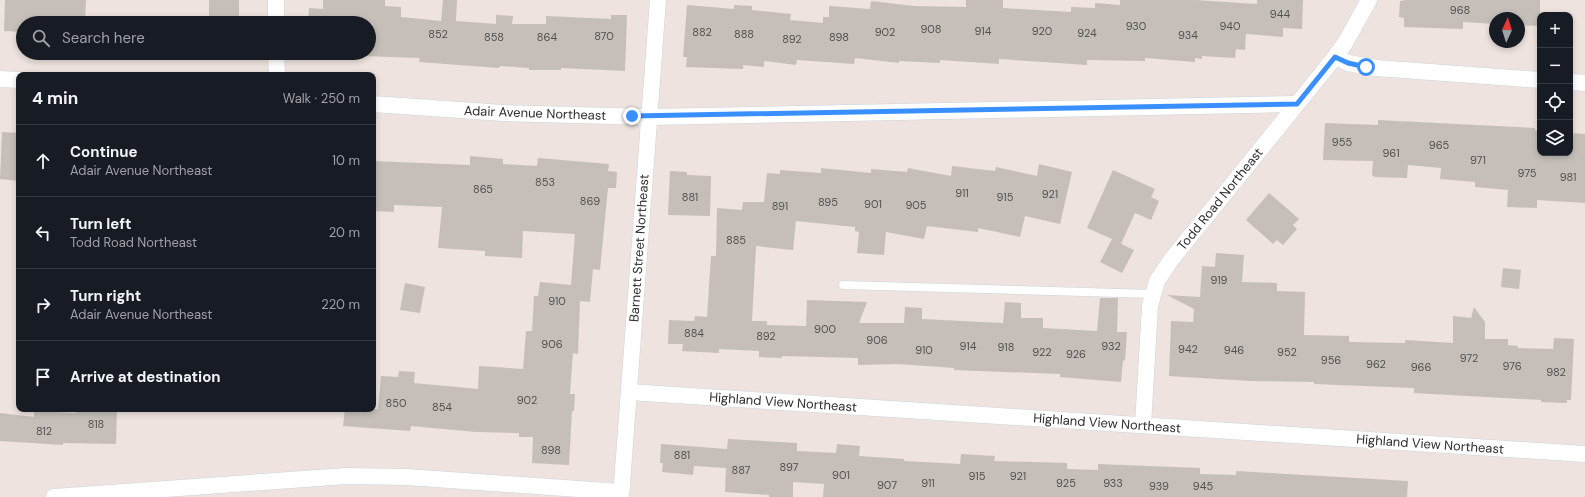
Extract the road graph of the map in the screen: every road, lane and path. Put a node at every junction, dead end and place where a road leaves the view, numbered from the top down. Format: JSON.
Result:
{"nodes":[{"id":1,"x":276,"y":0,"type":"edge"},
{"id":2,"x":658,"y":0,"type":"edge"},
{"id":3,"x":1369,"y":0,"type":"edge"},
{"id":4,"x":276,"y":16,"type":"edge"},
{"id":5,"x":1335,"y":57,"type":"junction"},
{"id":6,"x":276,"y":60,"type":"edge"},
{"id":7,"x":276,"y":72,"type":"edge"},
{"id":8,"x":0,"y":78,"type":"edge"},
{"id":9,"x":16,"y":80,"type":"edge"},
{"id":10,"x":1537,"y":80,"type":"edge"},
{"id":11,"x":1573,"y":82,"type":"edge"},
{"id":12,"x":1585,"y":83,"type":"edge"},
{"id":13,"x":376,"y":104,"type":"edge"},
{"id":14,"x":1297,"y":104,"type":"junction"},
{"id":15,"x":649,"y":116,"type":"junction"},
{"id":16,"x":843,"y":285,"type":"dead end"},
{"id":17,"x":1153,"y":294,"type":"junction"},
{"id":18,"x":629,"y":392,"type":"junction"},
{"id":19,"x":1143,"y":425,"type":"junction"},
{"id":20,"x":1585,"y":454,"type":"edge"},
{"id":21,"x":621,"y":494,"type":"edge"},
{"id":22,"x":54,"y":497,"type":"edge"}],
"edges":[{"from":1,"to":4,"type":"street"},
{"from":2,"to":15,"type":"street","name":"Barnett Street Northeast"},
{"from":3,"to":5,"type":"street","name":"Todd Road Northeast"},
{"from":5,"to":10,"type":"street"},
{"from":5,"to":14,"type":"street","name":"Todd Road Northeast"},
{"from":6,"to":7,"type":"street"},
{"from":8,"to":9,"type":"street"},
{"from":11,"to":12,"type":"street"},
{"from":13,"to":15,"type":"street","name":"Adair Avenue Northeast"},
{"from":14,"to":15,"type":"street","name":"Adair Avenue Northeast"},
{"from":14,"to":17,"type":"street","name":"Todd Road Northeast"},
{"from":15,"to":18,"type":"street","name":"Barnett Street Northeast"},
{"from":16,"to":17,"type":"lane"},
{"from":17,"to":19,"type":"street","name":"Todd Road Northeast"},
{"from":18,"to":19,"type":"street","name":"Highland View Northeast"},
{"from":18,"to":21,"type":"street","name":"Barnett Street Northeast"},
{"from":19,"to":20,"type":"street","name":"Highland View Northeast"},
{"from":21,"to":22,"type":"street"}]}
